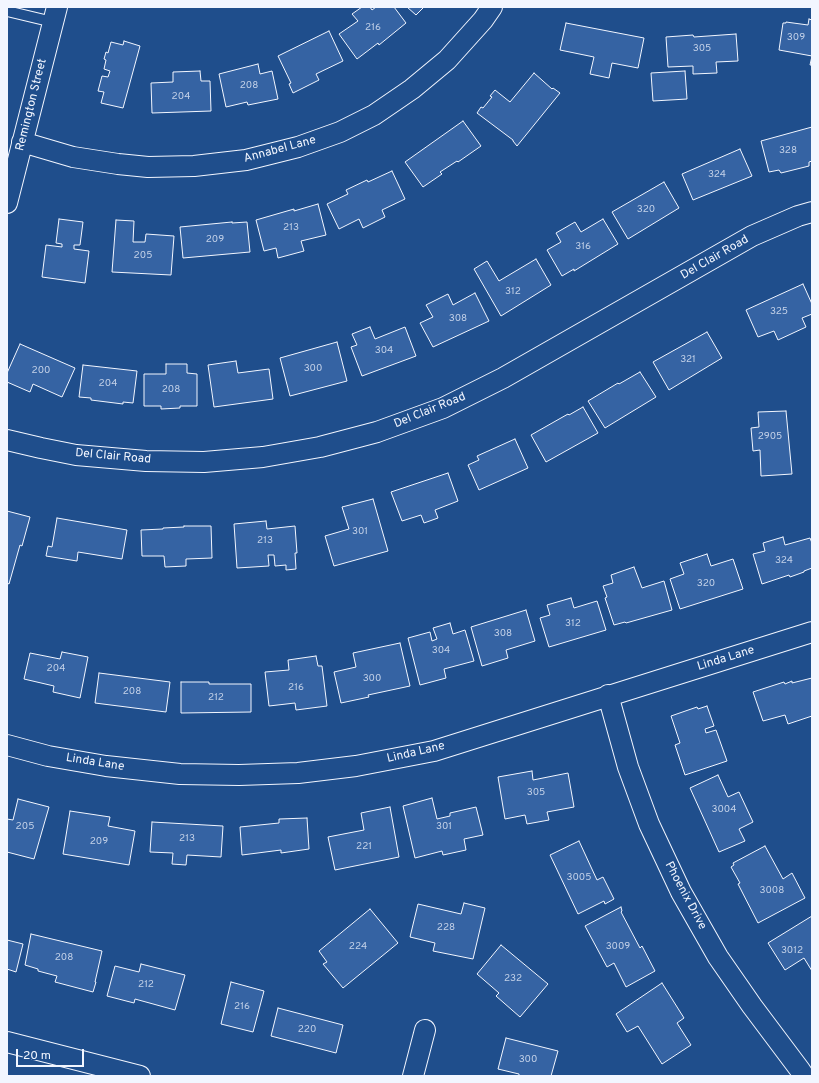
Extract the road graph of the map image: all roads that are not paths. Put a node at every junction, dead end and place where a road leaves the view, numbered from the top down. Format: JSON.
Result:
{"nodes":[{"id":1,"x":492,"y":7,"type":"edge"},
{"id":2,"x":7,"y":11,"type":"edge"},
{"id":3,"x":55,"y":15,"type":"edge"},
{"id":4,"x":16,"y":152,"type":"edge"},
{"id":5,"x":7,"y":203,"type":"edge"},
{"id":6,"x":812,"y":212,"type":"edge"},
{"id":7,"x":7,"y":440,"type":"edge"},
{"id":8,"x":812,"y":632,"type":"edge"},
{"id":9,"x":608,"y":695,"type":"junction"},
{"id":10,"x":7,"y":745,"type":"edge"},
{"id":11,"x":425,"y":1030,"type":"dead end"},
{"id":12,"x":7,"y":1042,"type":"edge"},
{"id":13,"x":140,"y":1076,"type":"edge"},
{"id":14,"x":413,"y":1076,"type":"edge"},
{"id":15,"x":804,"y":1076,"type":"edge"}],
"edges":[{"from":1,"to":4,"type":"street","name":"Annabel Lane"},
{"from":2,"to":3,"type":"lane"},
{"from":3,"to":4,"type":"street","name":"Remington Street"},
{"from":4,"to":5,"type":"street","name":"Remington Street"},
{"from":6,"to":7,"type":"street","name":"Del Clair Road"},
{"from":8,"to":9,"type":"street","name":"Linda Lane"},
{"from":9,"to":10,"type":"street","name":"Linda Lane"},
{"from":9,"to":15,"type":"street","name":"Phoenix Drive"},
{"from":11,"to":14,"type":"street"},
{"from":12,"to":13,"type":"street"}]}
